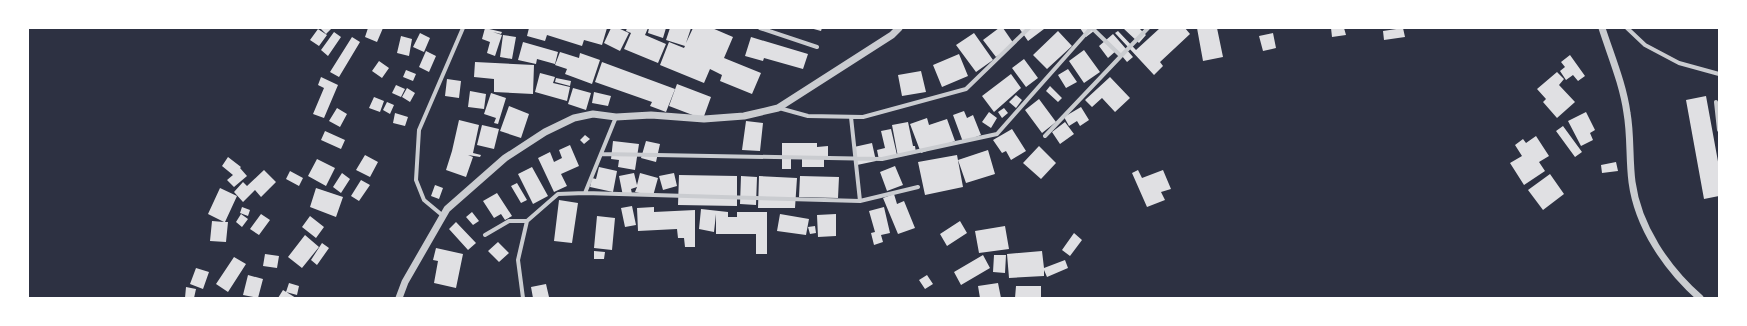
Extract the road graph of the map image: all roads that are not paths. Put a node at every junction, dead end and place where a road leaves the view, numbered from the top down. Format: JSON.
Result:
{"nodes":[{"id":1,"x":463,"y":28,"type":"edge"},
{"id":2,"x":760,"y":28,"type":"edge"},
{"id":3,"x":899,"y":28,"type":"edge"},
{"id":4,"x":1029,"y":28,"type":"edge"},
{"id":5,"x":1092,"y":28,"type":"edge"},
{"id":6,"x":1148,"y":28,"type":"edge"},
{"id":7,"x":1602,"y":28,"type":"edge"},
{"id":8,"x":1627,"y":28,"type":"edge"},
{"id":9,"x":817,"y":47,"type":"dead end"},
{"id":10,"x":1121,"y":56,"type":"junction"},
{"id":11,"x":1719,"y":74,"type":"edge"},
{"id":12,"x":1716,"y":102,"type":"dead end"},
{"id":13,"x":778,"y":108,"type":"junction"},
{"id":14,"x":616,"y":116,"type":"junction"},
{"id":15,"x":851,"y":117,"type":"junction"},
{"id":16,"x":1719,"y":130,"type":"edge"},
{"id":17,"x":1046,"y":136,"type":"dead end"},
{"id":18,"x":602,"y":154,"type":"junction"},
{"id":19,"x":855,"y":160,"type":"junction"},
{"id":20,"x":918,"y":187,"type":"dead end"},
{"id":21,"x":585,"y":194,"type":"junction"},
{"id":22,"x":860,"y":201,"type":"junction"},
{"id":23,"x":442,"y":215,"type":"junction"},
{"id":24,"x":527,"y":221,"type":"junction"},
{"id":25,"x":485,"y":235,"type":"dead end"},
{"id":26,"x":399,"y":298,"type":"edge"},
{"id":27,"x":523,"y":298,"type":"edge"},
{"id":28,"x":1700,"y":298,"type":"edge"}],
"edges":[{"from":1,"to":23,"type":"street"},
{"from":2,"to":9,"type":"street"},
{"from":3,"to":13,"type":"street"},
{"from":4,"to":15,"type":"street"},
{"from":5,"to":10,"type":"street"},
{"from":5,"to":19,"type":"street"},
{"from":6,"to":10,"type":"street"},
{"from":7,"to":28,"type":"street"},
{"from":8,"to":11,"type":"street"},
{"from":10,"to":17,"type":"street"},
{"from":12,"to":16,"type":"street"},
{"from":13,"to":14,"type":"street"},
{"from":13,"to":15,"type":"street"},
{"from":14,"to":18,"type":"street"},
{"from":14,"to":23,"type":"street"},
{"from":15,"to":19,"type":"street"},
{"from":18,"to":19,"type":"street"},
{"from":18,"to":21,"type":"street"},
{"from":19,"to":22,"type":"street"},
{"from":20,"to":22,"type":"street"},
{"from":21,"to":22,"type":"street"},
{"from":21,"to":24,"type":"street"},
{"from":23,"to":26,"type":"street"},
{"from":24,"to":25,"type":"street"},
{"from":24,"to":27,"type":"street"}]}
